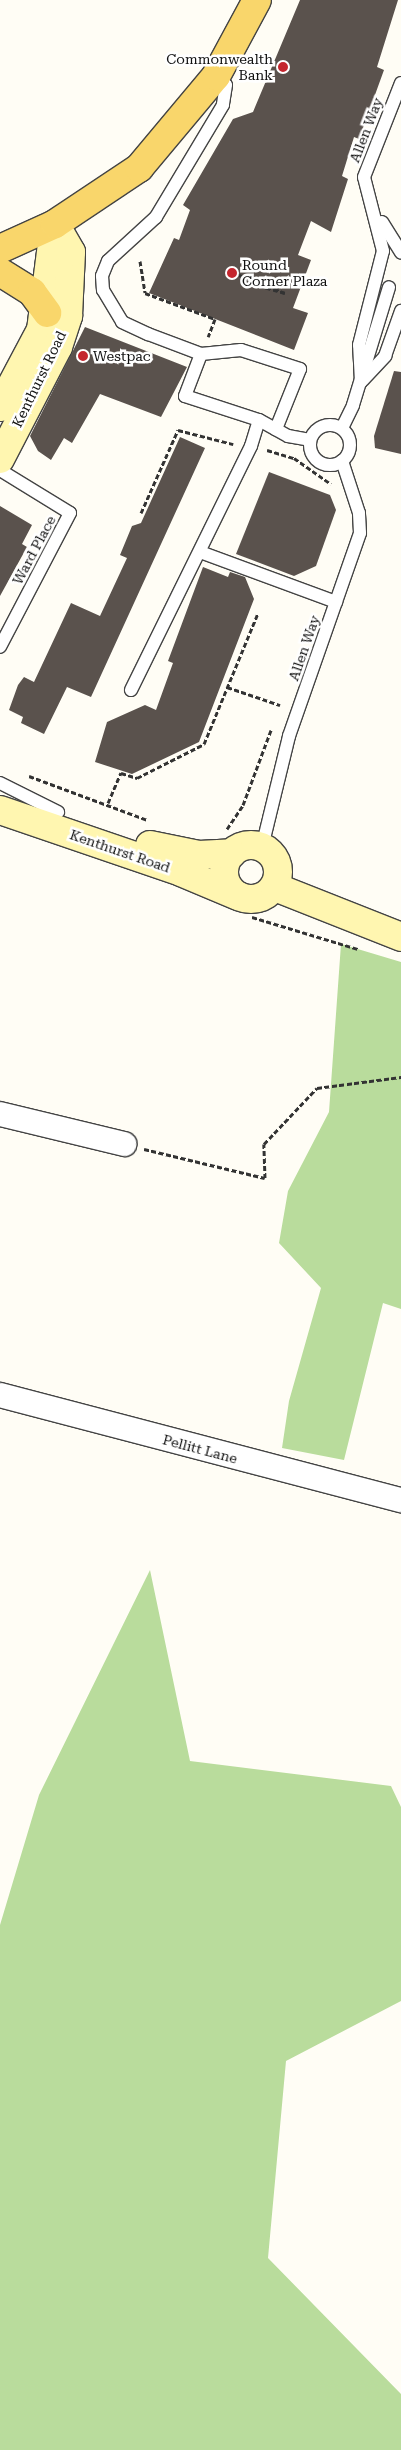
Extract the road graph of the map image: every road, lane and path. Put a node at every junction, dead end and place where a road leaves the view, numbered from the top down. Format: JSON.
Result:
{"nodes":[{"id":1,"x":257,"y":0,"type":"edge"},
{"id":2,"x":216,"y":76,"type":"junction"},
{"id":3,"x":401,"y":83,"type":"edge"},
{"id":4,"x":378,"y":216,"type":"junction"},
{"id":5,"x":55,"y":224,"type":"junction"},
{"id":6,"x":0,"y":249,"type":"edge"},
{"id":7,"x":401,"y":253,"type":"edge"},
{"id":8,"x":140,"y":261,"type":"dead end"},
{"id":9,"x":0,"y":272,"type":"edge"},
{"id":10,"x":239,"y":275,"type":"dead end"},
{"id":11,"x":253,"y":284,"type":"dead end"},
{"id":12,"x":389,"y":287,"type":"dead end"},
{"id":13,"x":401,"y":311,"type":"edge"},
{"id":14,"x":46,"y":313,"type":"junction"},
{"id":15,"x":201,"y":354,"type":"junction"},
{"id":16,"x":361,"y":382,"type":"junction"},
{"id":17,"x":0,"y":407,"type":"edge"},
{"id":18,"x":259,"y":420,"type":"junction"},
{"id":19,"x":342,"y":428,"type":"junction"},
{"id":20,"x":276,"y":429,"type":"junction"},
{"id":21,"x":310,"y":440,"type":"junction"},
{"id":22,"x":251,"y":446,"type":"junction"},
{"id":23,"x":0,"y":459,"type":"edge"},
{"id":24,"x":342,"y":461,"type":"junction"},
{"id":25,"x":0,"y":470,"type":"edge"},
{"id":26,"x":334,"y":487,"type":"dead end"},
{"id":27,"x":141,"y":513,"type":"dead end"},
{"id":28,"x":200,"y":552,"type":"junction"},
{"id":29,"x":336,"y":602,"type":"junction"},
{"id":30,"x":258,"y":614,"type":"dead end"},
{"id":31,"x":0,"y":647,"type":"edge"},
{"id":32,"x":227,"y":687,"type":"junction"},
{"id":33,"x":131,"y":690,"type":"dead end"},
{"id":34,"x":283,"y":696,"type":"dead end"},
{"id":35,"x":280,"y":705,"type":"junction"},
{"id":36,"x":277,"y":714,"type":"dead end"},
{"id":37,"x":273,"y":723,"type":"dead end"},
{"id":38,"x":18,"y":772,"type":"dead end"},
{"id":39,"x":0,"y":783,"type":"edge"},
{"id":40,"x":0,"y":792,"type":"edge"},
{"id":41,"x":108,"y":803,"type":"junction"},
{"id":42,"x":0,"y":810,"type":"edge"},
{"id":43,"x":58,"y":812,"type":"junction"},
{"id":44,"x":150,"y":821,"type":"dead end"},
{"id":45,"x":226,"y":844,"type":"junction"},
{"id":46,"x":262,"y":847,"type":"junction"},
{"id":47,"x":274,"y":887,"type":"junction"},
{"id":48,"x":238,"y":896,"type":"junction"},
{"id":49,"x":401,"y":937,"type":"edge"},
{"id":50,"x":401,"y":1077,"type":"edge"},
{"id":51,"x":0,"y":1114,"type":"edge"},
{"id":52,"x":124,"y":1144,"type":"joint"},
{"id":53,"x":0,"y":1396,"type":"edge"},
{"id":54,"x":401,"y":1500,"type":"edge"}],
"edges":[{"from":1,"to":2,"type":"main road"},
{"from":2,"to":5,"type":"main road"},
{"from":2,"to":15,"type":"lane"},
{"from":3,"to":4,"type":"lane","name":"Allen Way"},
{"from":4,"to":7,"type":"lane"},
{"from":4,"to":16,"type":"lane"},
{"from":5,"to":6,"type":"main road"},
{"from":5,"to":14,"type":"main road","name":"Kenthurst Road"},
{"from":5,"to":23,"type":"main road","name":"Kenthurst Road"},
{"from":8,"to":15,"type":"path"},
{"from":9,"to":14,"type":"main road"},
{"from":10,"to":11,"type":"path"},
{"from":12,"to":16,"type":"lane"},
{"from":13,"to":16,"type":"lane"},
{"from":14,"to":17,"type":"main road","name":"Kenthurst Road"},
{"from":15,"to":18,"type":"lane"},
{"from":15,"to":20,"type":"lane"},
{"from":16,"to":19,"type":"lane"},
{"from":18,"to":20,"type":"lane"},
{"from":18,"to":22,"type":"lane"},
{"from":19,"to":21,"type":"lane"},
{"from":19,"to":24,"type":"lane"},
{"from":20,"to":21,"type":"lane"},
{"from":21,"to":24,"type":"lane"},
{"from":22,"to":26,"type":"path"},
{"from":22,"to":27,"type":"path"},
{"from":22,"to":28,"type":"lane"},
{"from":24,"to":29,"type":"lane","name":"Allen Way"},
{"from":25,"to":31,"type":"lane","name":"Ward Place"},
{"from":28,"to":29,"type":"lane"},
{"from":28,"to":33,"type":"lane"},
{"from":29,"to":46,"type":"lane","name":"Allen Way"},
{"from":30,"to":32,"type":"path"},
{"from":32,"to":35,"type":"path"},
{"from":32,"to":41,"type":"path"},
{"from":34,"to":35,"type":"path"},
{"from":35,"to":36,"type":"path"},
{"from":37,"to":45,"type":"path"},
{"from":38,"to":41,"type":"path"},
{"from":39,"to":43,"type":"lane"},
{"from":40,"to":43,"type":"main road","name":"Kenthurst Road"},
{"from":41,"to":44,"type":"path"},
{"from":42,"to":48,"type":"main road","name":"Kenthurst Road"},
{"from":43,"to":45,"type":"main road","name":"Kenthurst Road"},
{"from":45,"to":46,"type":"main road"},
{"from":45,"to":48,"type":"main road"},
{"from":46,"to":47,"type":"main road"},
{"from":47,"to":48,"type":"main road"},
{"from":47,"to":49,"type":"main road"},
{"from":50,"to":52,"type":"path"},
{"from":51,"to":52,"type":"street"},
{"from":53,"to":54,"type":"street","name":"Pellitt Lane"}]}
